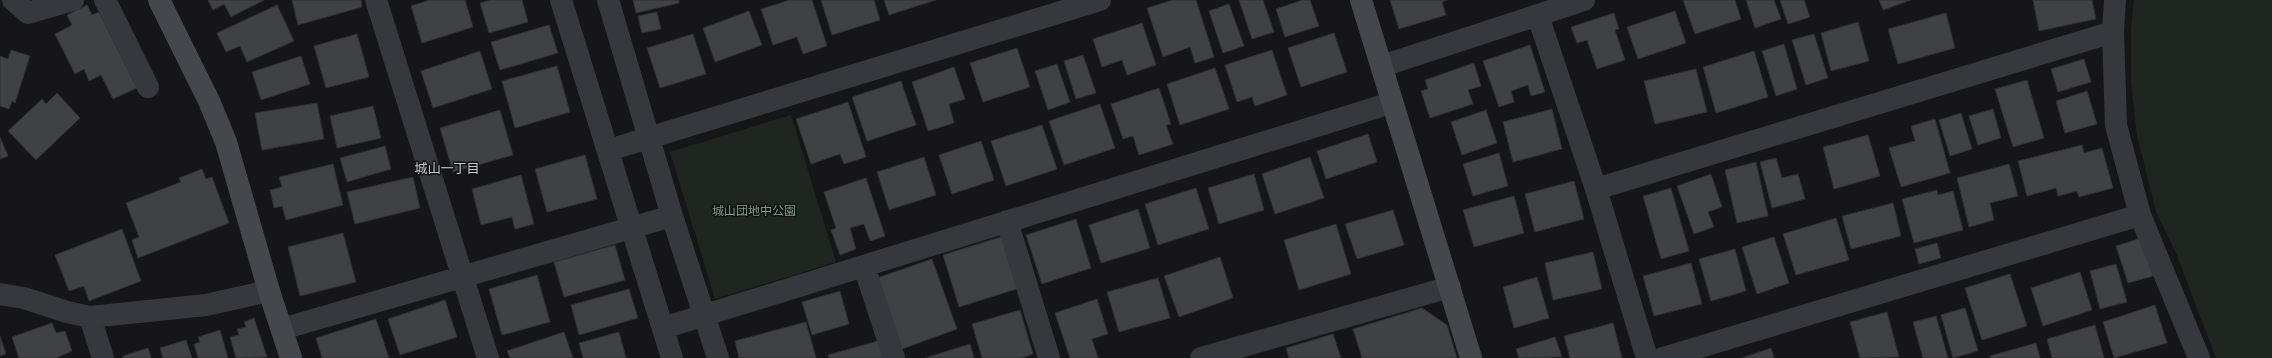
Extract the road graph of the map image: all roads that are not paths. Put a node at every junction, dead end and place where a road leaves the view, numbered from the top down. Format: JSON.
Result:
{"nodes":[{"id":1,"x":13,"y":0,"type":"edge"},
{"id":2,"x":74,"y":0,"type":"edge"},
{"id":3,"x":105,"y":0,"type":"edge"},
{"id":4,"x":159,"y":0,"type":"edge"},
{"id":5,"x":376,"y":0,"type":"edge"},
{"id":6,"x":561,"y":0,"type":"edge"},
{"id":7,"x":608,"y":0,"type":"edge"},
{"id":8,"x":1100,"y":0,"type":"edge"},
{"id":9,"x":1361,"y":0,"type":"edge"},
{"id":10,"x":1584,"y":0,"type":"edge"},
{"id":11,"x":2115,"y":0,"type":"edge"},
{"id":12,"x":1538,"y":16,"type":"junction"},
{"id":13,"x":2113,"y":32,"type":"junction"},
{"id":14,"x":1382,"y":66,"type":"junction"},
{"id":15,"x":148,"y":87,"type":"dead end"},
{"id":16,"x":1392,"y":103,"type":"junction"},
{"id":17,"x":648,"y":137,"type":"junction"},
{"id":18,"x":609,"y":150,"type":"junction"},
{"id":19,"x":1596,"y":189,"type":"junction"},
{"id":20,"x":2140,"y":215,"type":"junction"},
{"id":21,"x":672,"y":216,"type":"junction"},
{"id":22,"x":1007,"y":221,"type":"junction"},
{"id":23,"x":633,"y":227,"type":"junction"},
{"id":24,"x":864,"y":266,"type":"junction"},
{"id":25,"x":462,"y":276,"type":"junction"},
{"id":26,"x":1450,"y":287,"type":"junction"},
{"id":27,"x":269,"y":291,"type":"junction"},
{"id":28,"x":0,"y":294,"type":"edge"},
{"id":29,"x":704,"y":315,"type":"junction"},
{"id":30,"x":90,"y":317,"type":"junction"},
{"id":31,"x":663,"y":328,"type":"junction"},
{"id":32,"x":282,"y":329,"type":"junction"},
{"id":33,"x":103,"y":358,"type":"edge"},
{"id":34,"x":291,"y":358,"type":"edge"},
{"id":35,"x":488,"y":358,"type":"edge"},
{"id":36,"x":672,"y":358,"type":"edge"},
{"id":37,"x":718,"y":358,"type":"edge"},
{"id":38,"x":894,"y":358,"type":"edge"},
{"id":39,"x":1049,"y":358,"type":"edge"},
{"id":40,"x":1201,"y":358,"type":"edge"},
{"id":41,"x":1471,"y":358,"type":"edge"},
{"id":42,"x":1647,"y":358,"type":"edge"},
{"id":43,"x":1663,"y":358,"type":"edge"},
{"id":44,"x":2199,"y":358,"type":"edge"}],
"edges":[{"from":1,"to":2,"type":"street"},
{"from":3,"to":15,"type":"street"},
{"from":4,"to":27,"type":"street"},
{"from":5,"to":25,"type":"street"},
{"from":6,"to":18,"type":"street"},
{"from":7,"to":17,"type":"street"},
{"from":8,"to":17,"type":"street"},
{"from":9,"to":14,"type":"street"},
{"from":10,"to":12,"type":"street"},
{"from":11,"to":13,"type":"street"},
{"from":12,"to":14,"type":"street"},
{"from":12,"to":19,"type":"street"},
{"from":13,"to":19,"type":"street"},
{"from":13,"to":20,"type":"street"},
{"from":14,"to":16,"type":"street"},
{"from":16,"to":22,"type":"street"},
{"from":16,"to":26,"type":"street"},
{"from":17,"to":18,"type":"street"},
{"from":17,"to":21,"type":"street"},
{"from":18,"to":23,"type":"street"},
{"from":19,"to":42,"type":"street"},
{"from":20,"to":43,"type":"street"},
{"from":20,"to":44,"type":"street"},
{"from":21,"to":23,"type":"street"},
{"from":21,"to":29,"type":"street"},
{"from":22,"to":24,"type":"street"},
{"from":22,"to":39,"type":"street"},
{"from":23,"to":25,"type":"street"},
{"from":23,"to":31,"type":"street"},
{"from":24,"to":29,"type":"street"},
{"from":24,"to":38,"type":"street"},
{"from":25,"to":32,"type":"street"},
{"from":25,"to":35,"type":"street"},
{"from":26,"to":40,"type":"street"},
{"from":26,"to":41,"type":"street"},
{"from":27,"to":30,"type":"street"},
{"from":27,"to":32,"type":"street"},
{"from":28,"to":30,"type":"street"},
{"from":29,"to":31,"type":"street"},
{"from":29,"to":37,"type":"street"},
{"from":30,"to":33,"type":"street"},
{"from":31,"to":36,"type":"street"},
{"from":32,"to":34,"type":"street"}]}
